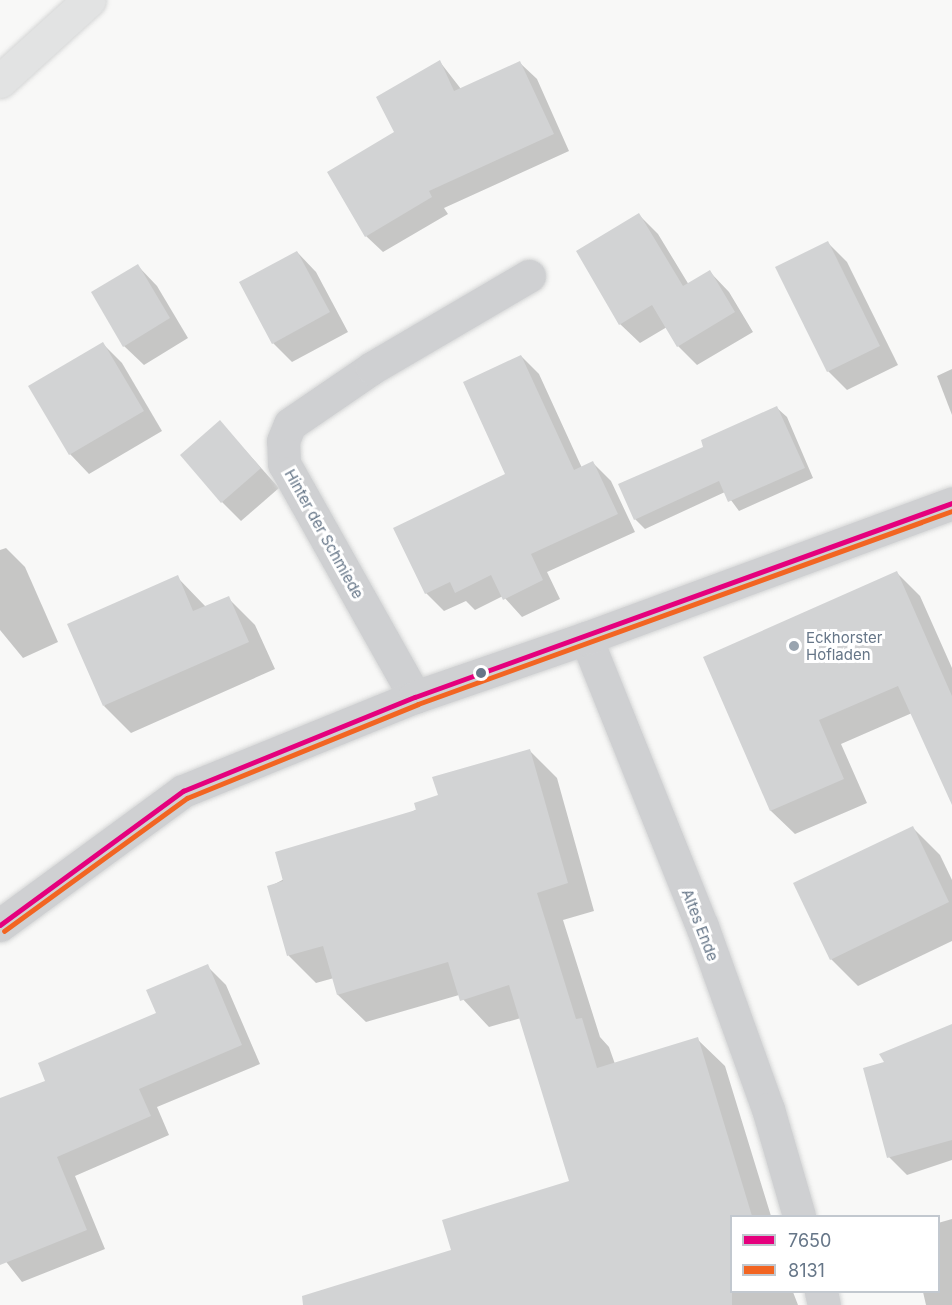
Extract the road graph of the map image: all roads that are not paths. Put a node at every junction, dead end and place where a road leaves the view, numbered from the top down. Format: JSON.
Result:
{"nodes":[{"id":1,"x":89,"y":0,"type":"edge"},
{"id":2,"x":0,"y":81,"type":"edge"},
{"id":3,"x":529,"y":276,"type":"dead end"},
{"id":4,"x":952,"y":503,"type":"edge"},
{"id":5,"x":586,"y":638,"type":"junction"},
{"id":6,"x":416,"y":697,"type":"junction"},
{"id":7,"x":0,"y":925,"type":"edge"},
{"id":8,"x":799,"y":1215,"type":"edge"}],
"edges":[{"from":1,"to":2,"type":"main road"},
{"from":3,"to":6,"type":"street","name":"Hinter der Schmiede"},
{"from":4,"to":5,"type":"street"},
{"from":5,"to":6,"type":"street"},
{"from":5,"to":8,"type":"street","name":"Altes Ende"},
{"from":6,"to":7,"type":"street"}]}
